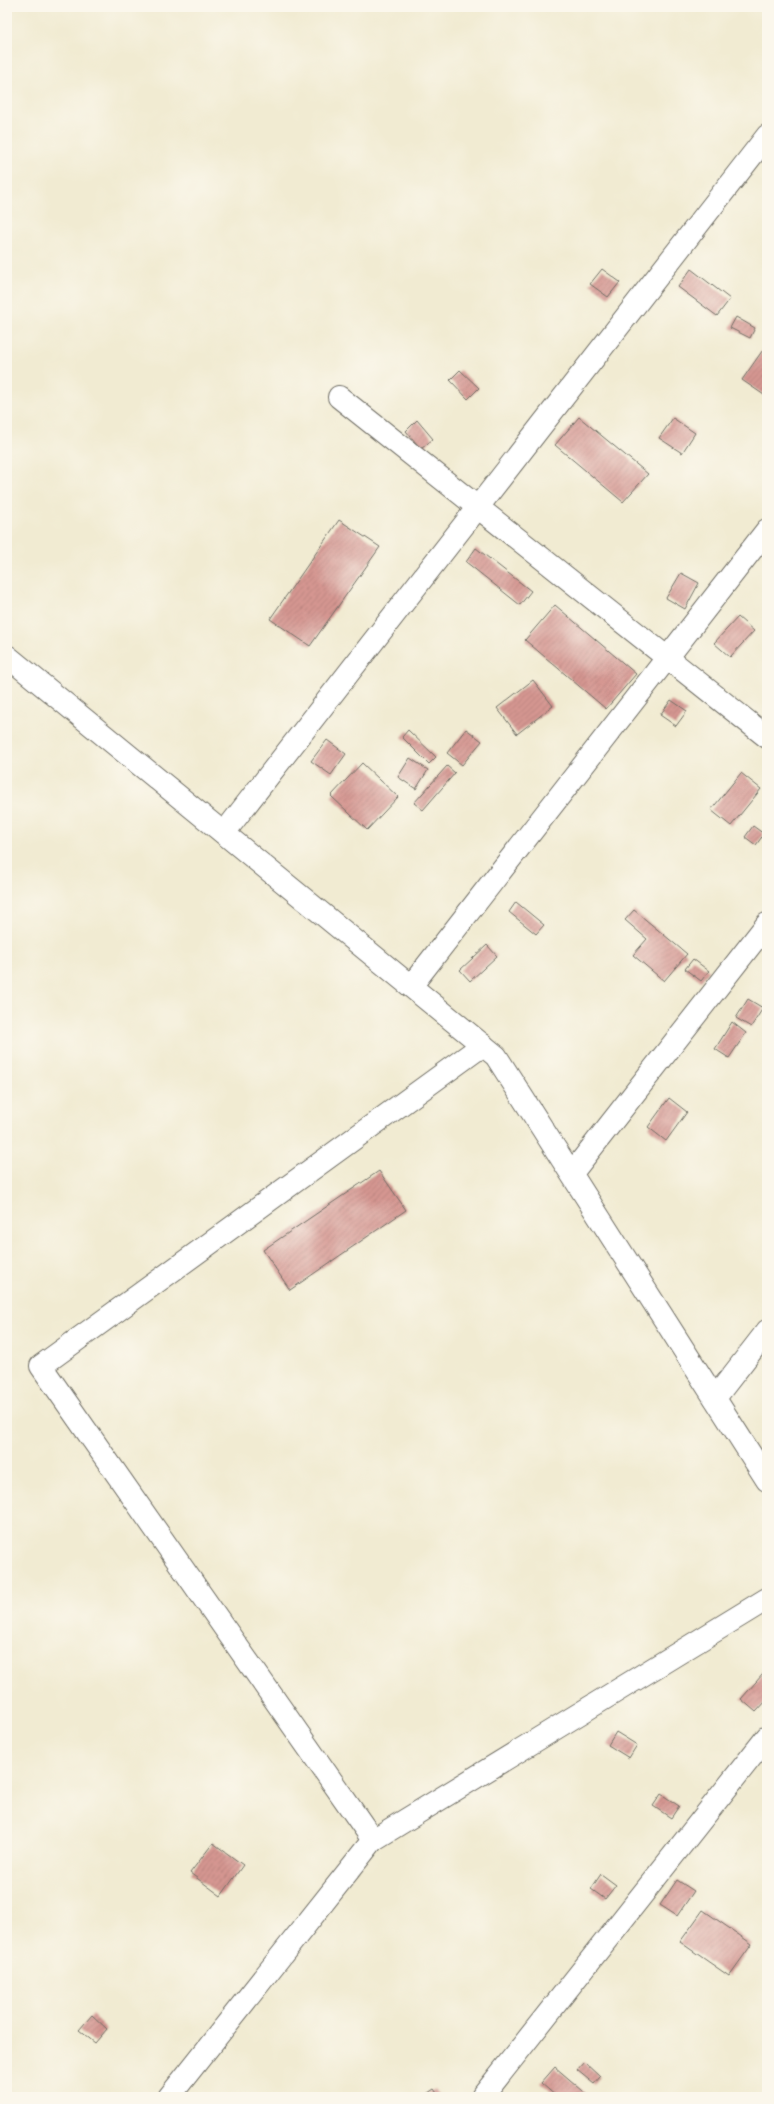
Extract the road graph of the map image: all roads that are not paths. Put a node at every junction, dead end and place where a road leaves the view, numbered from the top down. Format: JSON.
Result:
{"nodes":[{"id":1,"x":767,"y":136,"type":"edge"},
{"id":2,"x":339,"y":397,"type":"dead end"},
{"id":3,"x":478,"y":507,"type":"junction"},
{"id":4,"x":767,"y":530,"type":"edge"},
{"id":5,"x":7,"y":656,"type":"edge"},
{"id":6,"x":667,"y":658,"type":"junction"},
{"id":7,"x":767,"y":737,"type":"edge"},
{"id":8,"x":224,"y":833,"type":"junction"},
{"id":9,"x":767,"y":924,"type":"edge"},
{"id":10,"x":411,"y":986,"type":"junction"},
{"id":11,"x":483,"y":1045,"type":"junction"},
{"id":12,"x":572,"y":1173,"type":"junction"},
{"id":13,"x":767,"y":1331,"type":"edge"},
{"id":14,"x":715,"y":1398,"type":"junction"},
{"id":15,"x":767,"y":1480,"type":"edge"},
{"id":16,"x":767,"y":1599,"type":"edge"},
{"id":17,"x":767,"y":1737,"type":"edge"},
{"id":18,"x":373,"y":1840,"type":"junction"},
{"id":19,"x":169,"y":2097,"type":"edge"},
{"id":20,"x":482,"y":2097,"type":"edge"}],
"edges":[{"from":1,"to":3,"type":"street"},
{"from":2,"to":3,"type":"street"},
{"from":3,"to":6,"type":"street"},
{"from":3,"to":8,"type":"street"},
{"from":4,"to":6,"type":"street"},
{"from":5,"to":8,"type":"street"},
{"from":6,"to":7,"type":"street"},
{"from":6,"to":10,"type":"street"},
{"from":8,"to":10,"type":"street"},
{"from":9,"to":12,"type":"street"},
{"from":10,"to":11,"type":"street"},
{"from":11,"to":12,"type":"street"},
{"from":11,"to":18,"type":"street"},
{"from":12,"to":14,"type":"street"},
{"from":13,"to":14,"type":"street"},
{"from":14,"to":15,"type":"street"},
{"from":16,"to":18,"type":"street"},
{"from":17,"to":20,"type":"street"},
{"from":18,"to":19,"type":"street"}]}
